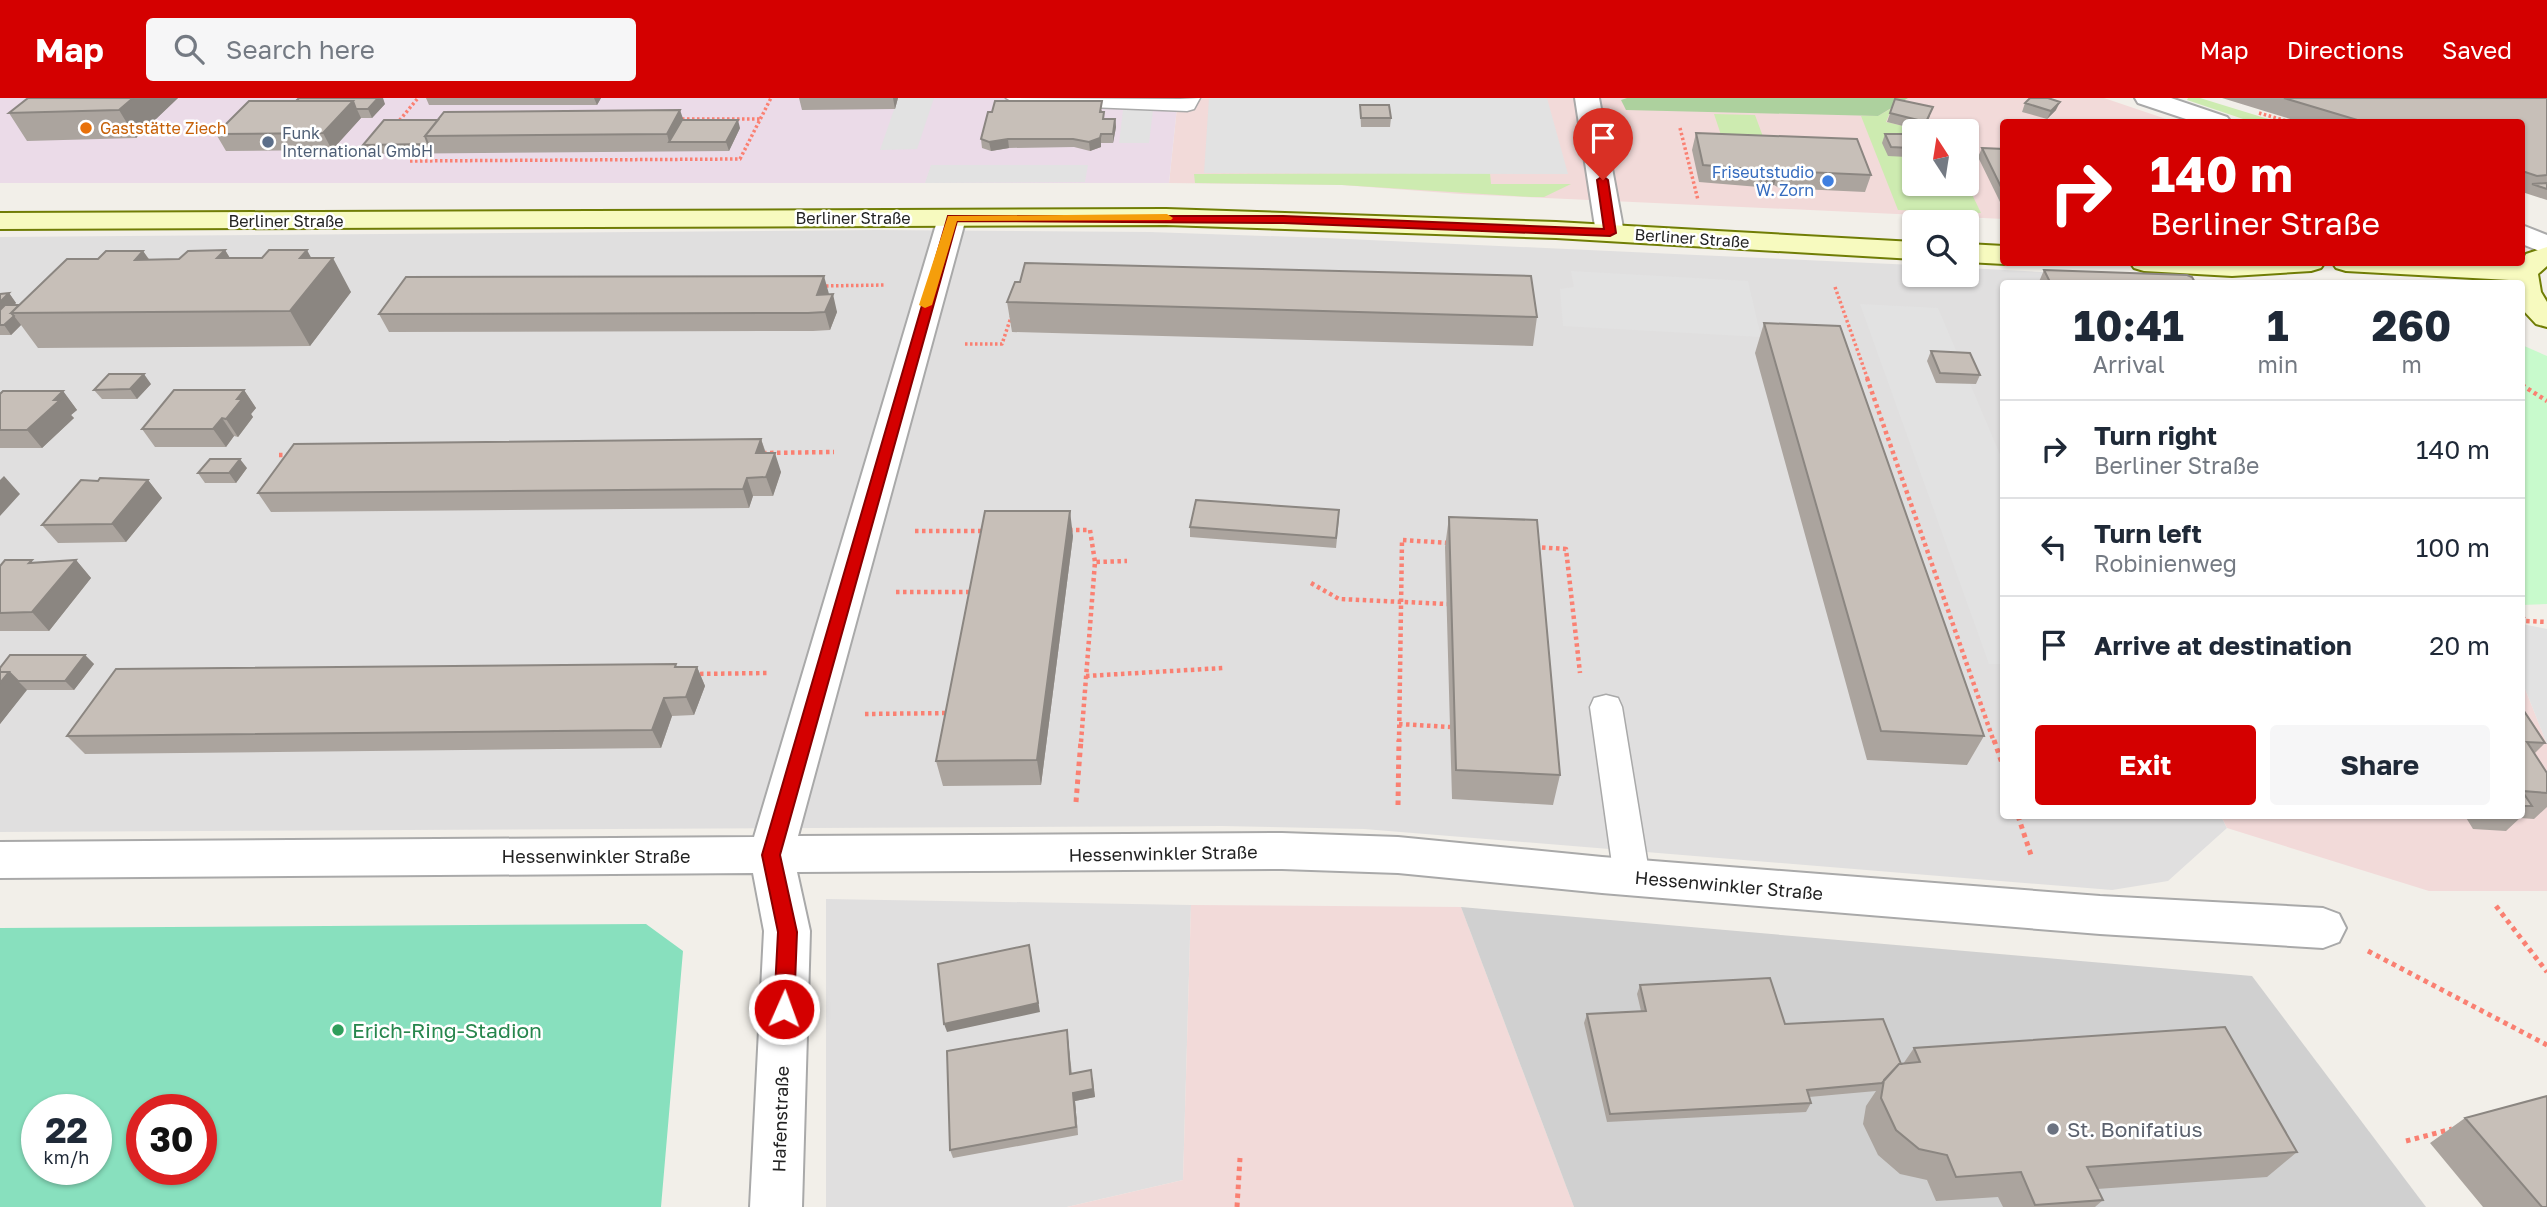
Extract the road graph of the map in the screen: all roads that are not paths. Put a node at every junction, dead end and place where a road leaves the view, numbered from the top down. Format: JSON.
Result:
{"nodes":[{"id":1,"x":1016,"y":98,"type":"edge"},
{"id":2,"x":1190,"y":98,"type":"edge"},
{"id":3,"x":1587,"y":98,"type":"edge"},
{"id":4,"x":2147,"y":98,"type":"edge"},
{"id":5,"x":2209,"y":119,"type":"edge"},
{"id":6,"x":952,"y":218,"type":"junction"},
{"id":7,"x":0,"y":220,"type":"edge"},
{"id":8,"x":1610,"y":233,"type":"junction"},
{"id":9,"x":2525,"y":235,"type":"edge"},
{"id":10,"x":2547,"y":246,"type":"edge"},
{"id":11,"x":1902,"y":250,"type":"edge"},
{"id":12,"x":1979,"y":254,"type":"edge"},
{"id":13,"x":2000,"y":255,"type":"edge"},
{"id":14,"x":2535,"y":264,"type":"edge"},
{"id":15,"x":2214,"y":266,"type":"edge"},
{"id":16,"x":2248,"y":266,"type":"edge"},
{"id":17,"x":2232,"y":267,"type":"junction"},
{"id":18,"x":2291,"y":280,"type":"edge"},
{"id":19,"x":2525,"y":280,"type":"edge"},
{"id":20,"x":2525,"y":291,"type":"edge"},
{"id":21,"x":2538,"y":315,"type":"edge"},
{"id":22,"x":1606,"y":707,"type":"dead end"},
{"id":23,"x":771,"y":855,"type":"junction"},
{"id":24,"x":0,"y":860,"type":"edge"},
{"id":25,"x":1632,"y":878,"type":"junction"},
{"id":26,"x":2323,"y":928,"type":"road end"},
{"id":27,"x":776,"y":1207,"type":"edge"}],
"edges":[{"from":1,"to":2,"type":"lane"},
{"from":3,"to":8,"type":"street"},
{"from":4,"to":5,"type":"street"},
{"from":6,"to":7,"type":"main road","name":"Berliner Straße"},
{"from":6,"to":8,"type":"main road","name":"Berliner Straße"},
{"from":6,"to":23,"type":"street","name":"Hafenstraße"},
{"from":8,"to":11,"type":"main road","name":"Berliner Straße"},
{"from":9,"to":10,"type":"street"},
{"from":12,"to":13,"type":"main road"},
{"from":14,"to":19,"type":"main road"},
{"from":15,"to":17,"type":"main road"},
{"from":16,"to":17,"type":"main road"},
{"from":17,"to":18,"type":"main road"},
{"from":20,"to":21,"type":"main road"},
{"from":22,"to":25,"type":"lane"},
{"from":23,"to":24,"type":"street","name":"Hessenwinkler Straße"},
{"from":23,"to":25,"type":"street","name":"Hessenwinkler Straße"},
{"from":23,"to":27,"type":"street","name":"Hafenstraße"},
{"from":25,"to":26,"type":"street","name":"Hessenwinkler Straße"}]}
